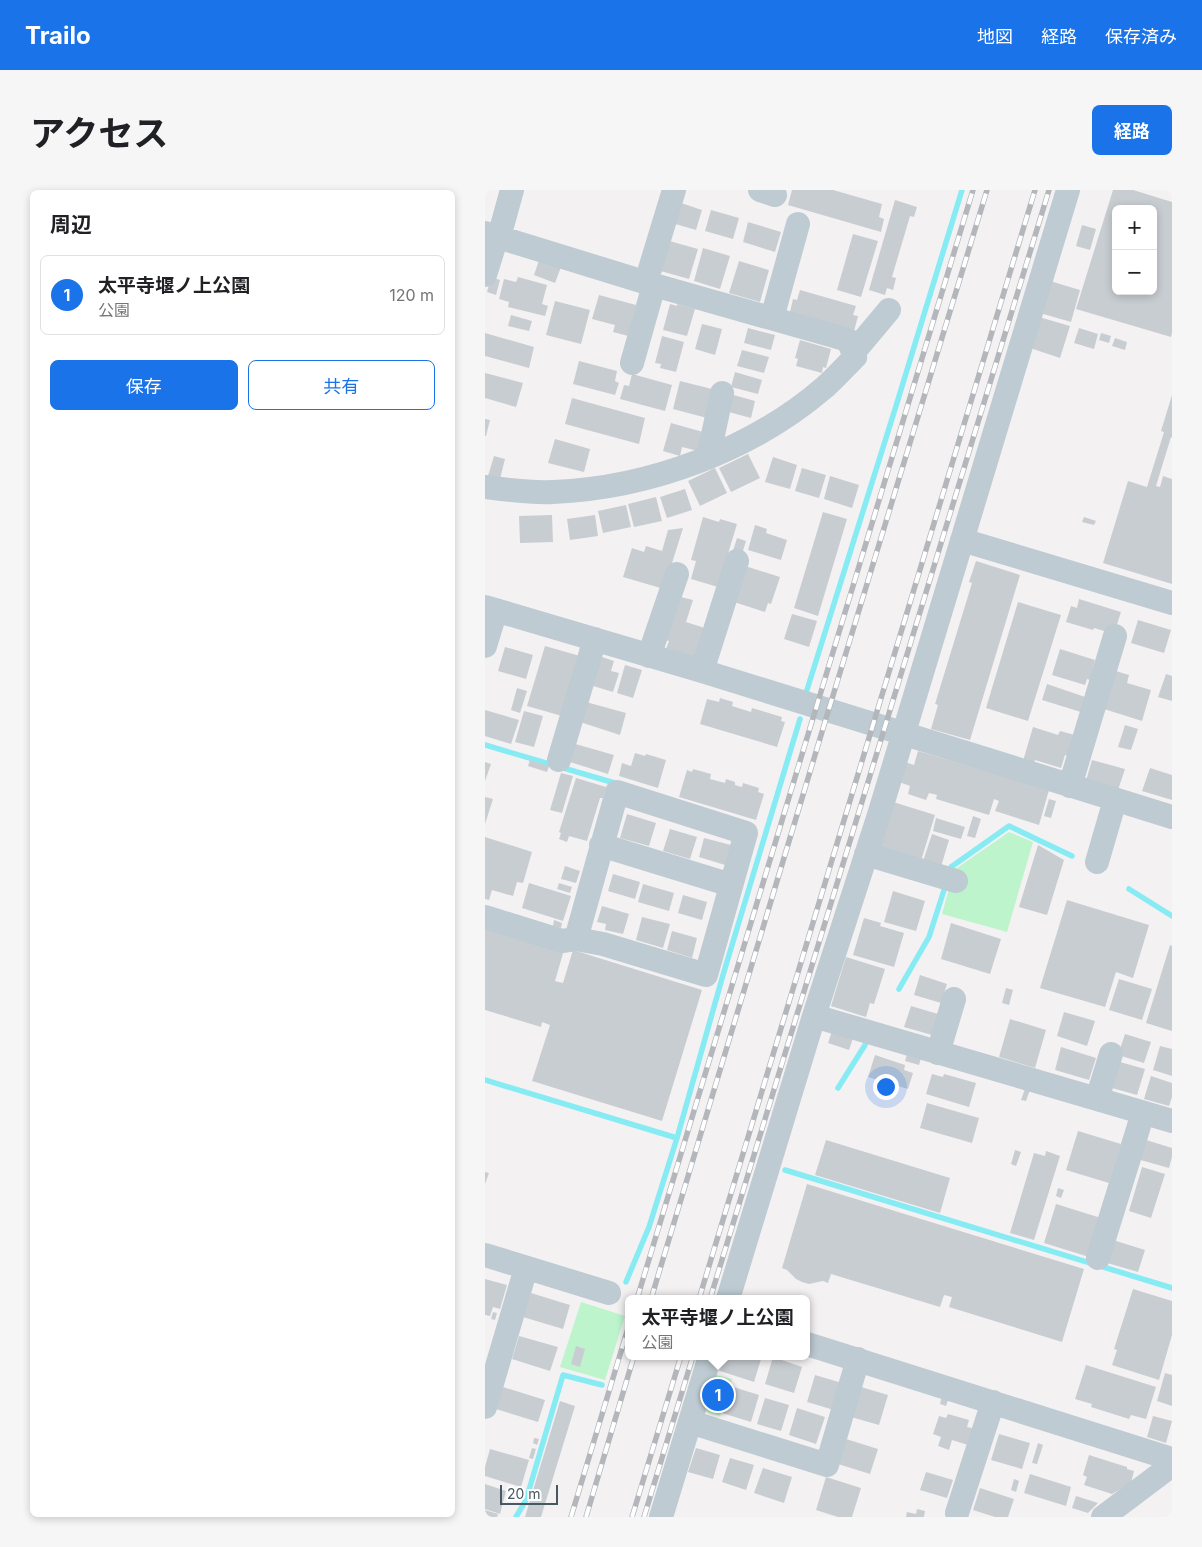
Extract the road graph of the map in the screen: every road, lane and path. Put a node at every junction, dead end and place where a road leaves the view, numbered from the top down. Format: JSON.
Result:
{"nodes":[{"id":1,"x":512,"y":190,"type":"edge"},
{"id":2,"x":674,"y":190,"type":"edge"},
{"id":3,"x":1068,"y":190,"type":"edge"},
{"id":4,"x":798,"y":224,"type":"dead end"},
{"id":5,"x":492,"y":235,"type":"edge"},
{"id":6,"x":485,"y":275,"type":"edge"},
{"id":7,"x":650,"y":284,"type":"junction"},
{"id":8,"x":889,"y":310,"type":"dead end"},
{"id":9,"x":772,"y":318,"type":"junction"},
{"id":10,"x":853,"y":353,"type":"junction"},
{"id":11,"x":632,"y":363,"type":"dead end"},
{"id":12,"x":722,"y":393,"type":"dead end"},
{"id":13,"x":707,"y":458,"type":"junction"},
{"id":14,"x":485,"y":487,"type":"edge"},
{"id":15,"x":962,"y":540,"type":"junction"},
{"id":16,"x":737,"y":561,"type":"dead end"},
{"id":17,"x":677,"y":574,"type":"dead end"},
{"id":18,"x":1172,"y":602,"type":"edge"},
{"id":19,"x":490,"y":609,"type":"edge"},
{"id":20,"x":1115,"y":636,"type":"dead end"},
{"id":21,"x":595,"y":640,"type":"junction"},
{"id":22,"x":485,"y":646,"type":"edge"},
{"id":23,"x":649,"y":656,"type":"junction"},
{"id":24,"x":702,"y":672,"type":"junction"},
{"id":25,"x":903,"y":735,"type":"junction"},
{"id":26,"x":559,"y":760,"type":"dead end"},
{"id":27,"x":1070,"y":786,"type":"junction"},
{"id":28,"x":1115,"y":800,"type":"junction"},
{"id":29,"x":1172,"y":818,"type":"edge"},
{"id":30,"x":601,"y":845,"type":"junction"},
{"id":31,"x":866,"y":854,"type":"junction"},
{"id":32,"x":1097,"y":862,"type":"dead end"},
{"id":33,"x":956,"y":881,"type":"dead end"},
{"id":34,"x":731,"y":885,"type":"junction"},
{"id":35,"x":485,"y":918,"type":"edge"},
{"id":36,"x":576,"y":939,"type":"junction"},
{"id":37,"x":954,"y":999,"type":"dead end"},
{"id":38,"x":814,"y":1016,"type":"junction"},
{"id":39,"x":939,"y":1053,"type":"junction"},
{"id":40,"x":1111,"y":1054,"type":"dead end"},
{"id":41,"x":1097,"y":1099,"type":"junction"},
{"id":42,"x":1143,"y":1112,"type":"junction"},
{"id":43,"x":1172,"y":1121,"type":"edge"},
{"id":44,"x":485,"y":1255,"type":"edge"},
{"id":45,"x":1098,"y":1258,"type":"dead end"},
{"id":46,"x":526,"y":1268,"type":"junction"},
{"id":47,"x":609,"y":1293,"type":"dead end"},
{"id":48,"x":729,"y":1295,"type":"edge"},
{"id":49,"x":810,"y":1345,"type":"edge"},
{"id":50,"x":709,"y":1360,"type":"edge"},
{"id":51,"x":859,"y":1360,"type":"junction"},
{"id":52,"x":993,"y":1402,"type":"junction"},
{"id":53,"x":485,"y":1406,"type":"edge"},
{"id":54,"x":690,"y":1422,"type":"junction"},
{"id":55,"x":1172,"y":1459,"type":"edge"},
{"id":56,"x":1172,"y":1465,"type":"edge"},
{"id":57,"x":957,"y":1513,"type":"dead end"},
{"id":58,"x":661,"y":1517,"type":"edge"},
{"id":59,"x":1103,"y":1517,"type":"edge"}],
"edges":[{"from":1,"to":5,"type":"street"},
{"from":2,"to":7,"type":"street"},
{"from":3,"to":15,"type":"street"},
{"from":4,"to":9,"type":"street"},
{"from":5,"to":6,"type":"street"},
{"from":5,"to":7,"type":"street"},
{"from":7,"to":9,"type":"street"},
{"from":7,"to":11,"type":"street"},
{"from":8,"to":10,"type":"street"},
{"from":9,"to":10,"type":"street"},
{"from":10,"to":13,"type":"street"},
{"from":12,"to":13,"type":"street"},
{"from":13,"to":14,"type":"street"},
{"from":15,"to":18,"type":"street"},
{"from":15,"to":25,"type":"street"},
{"from":16,"to":24,"type":"street"},
{"from":17,"to":23,"type":"street"},
{"from":19,"to":21,"type":"street"},
{"from":19,"to":22,"type":"street"},
{"from":20,"to":27,"type":"street"},
{"from":21,"to":23,"type":"street"},
{"from":21,"to":26,"type":"street"},
{"from":23,"to":24,"type":"street"},
{"from":24,"to":25,"type":"street"},
{"from":25,"to":27,"type":"street"},
{"from":25,"to":31,"type":"street"},
{"from":27,"to":28,"type":"street"},
{"from":28,"to":29,"type":"street"},
{"from":28,"to":32,"type":"street"},
{"from":30,"to":34,"type":"street"},
{"from":30,"to":34,"type":"street"},
{"from":30,"to":36,"type":"street"},
{"from":31,"to":33,"type":"street"},
{"from":31,"to":38,"type":"street"},
{"from":34,"to":36,"type":"street"},
{"from":35,"to":36,"type":"street"},
{"from":37,"to":39,"type":"street"},
{"from":38,"to":39,"type":"street"},
{"from":38,"to":48,"type":"street"},
{"from":39,"to":41,"type":"street"},
{"from":40,"to":41,"type":"street"},
{"from":41,"to":42,"type":"street"},
{"from":42,"to":43,"type":"street"},
{"from":42,"to":45,"type":"street"},
{"from":44,"to":46,"type":"street"},
{"from":46,"to":47,"type":"street"},
{"from":46,"to":53,"type":"street"},
{"from":49,"to":51,"type":"street"},
{"from":50,"to":54,"type":"street"},
{"from":51,"to":52,"type":"street"},
{"from":51,"to":54,"type":"street"},
{"from":52,"to":55,"type":"street"},
{"from":52,"to":57,"type":"street"},
{"from":54,"to":58,"type":"street"},
{"from":56,"to":59,"type":"street"}]}
